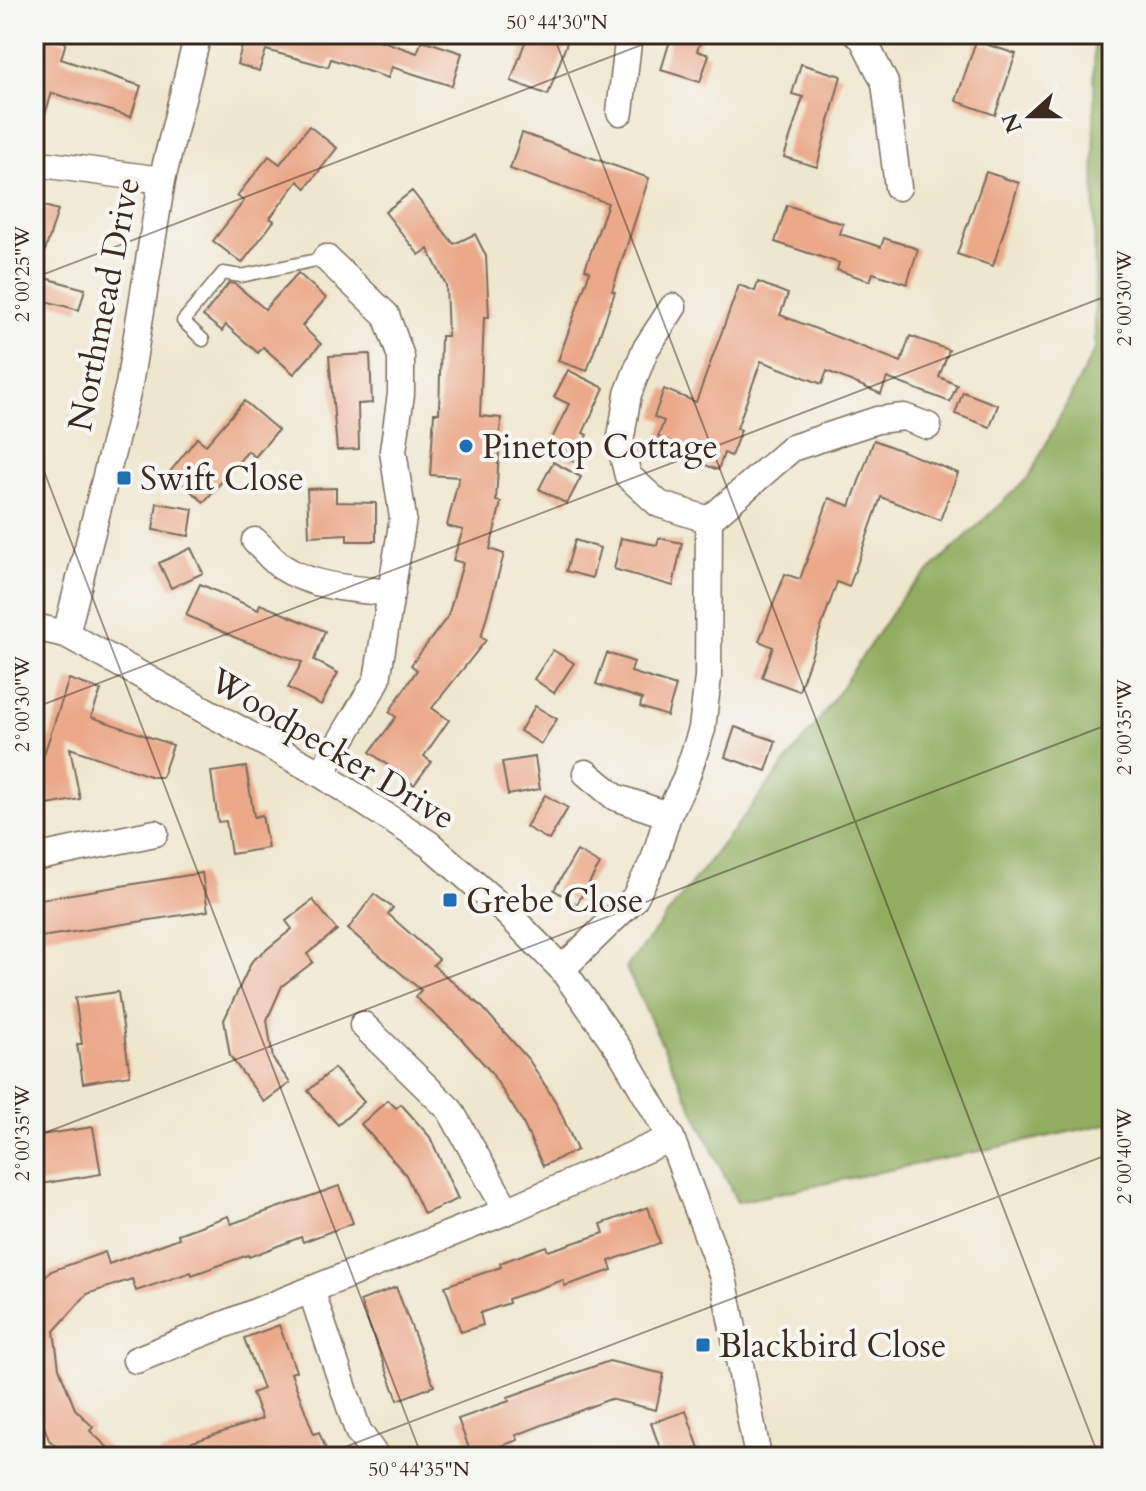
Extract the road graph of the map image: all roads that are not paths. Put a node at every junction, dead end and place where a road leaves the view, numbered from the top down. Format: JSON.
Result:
{"nodes":[{"id":1,"x":198,"y":34,"type":"edge"},
{"id":2,"x":629,"y":34,"type":"edge"},
{"id":3,"x":857,"y":34,"type":"edge"},
{"id":4,"x":620,"y":112,"type":"dead end"},
{"id":5,"x":34,"y":163,"type":"edge"},
{"id":6,"x":162,"y":180,"type":"junction"},
{"id":7,"x":898,"y":187,"type":"dead end"},
{"id":8,"x":326,"y":258,"type":"joint"},
{"id":9,"x":673,"y":307,"type":"dead end"},
{"id":10,"x":203,"y":340,"type":"dead end"},
{"id":11,"x":928,"y":426,"type":"dead end"},
{"id":12,"x":709,"y":520,"type":"junction"},
{"id":13,"x":255,"y":541,"type":"dead end"},
{"id":14,"x":392,"y":593,"type":"junction"},
{"id":15,"x":34,"y":627,"type":"edge"},
{"id":16,"x":66,"y":634,"type":"junction"},
{"id":17,"x":586,"y":773,"type":"dead end"},
{"id":18,"x":321,"y":774,"type":"junction"},
{"id":19,"x":668,"y":815,"type":"junction"},
{"id":20,"x":155,"y":833,"type":"dead end"},
{"id":21,"x":34,"y":858,"type":"edge"},
{"id":22,"x":562,"y":969,"type":"junction"},
{"id":23,"x":363,"y":1025,"type":"dead end"},
{"id":24,"x":671,"y":1138,"type":"junction"},
{"id":25,"x":507,"y":1211,"type":"junction"},
{"id":26,"x":311,"y":1290,"type":"junction"},
{"id":27,"x":136,"y":1360,"type":"dead end"},
{"id":28,"x":376,"y":1457,"type":"edge"},
{"id":29,"x":758,"y":1457,"type":"edge"}],
"edges":[{"from":1,"to":6,"type":"street","name":"Northmead Drive"},
{"from":2,"to":4,"type":"street"},
{"from":3,"to":7,"type":"street"},
{"from":5,"to":6,"type":"street"},
{"from":6,"to":16,"type":"street","name":"Northmead Drive"},
{"from":8,"to":10,"type":"lane"},
{"from":8,"to":14,"type":"street"},
{"from":9,"to":12,"type":"street"},
{"from":11,"to":12,"type":"street"},
{"from":12,"to":19,"type":"street"},
{"from":13,"to":14,"type":"street"},
{"from":14,"to":18,"type":"street"},
{"from":15,"to":16,"type":"street","name":"Woodpecker Drive"},
{"from":16,"to":18,"type":"street","name":"Woodpecker Drive"},
{"from":17,"to":19,"type":"street"},
{"from":18,"to":22,"type":"street","name":"Woodpecker Drive"},
{"from":19,"to":22,"type":"street"},
{"from":20,"to":21,"type":"street"},
{"from":22,"to":24,"type":"street","name":"Woodpecker Drive"},
{"from":23,"to":25,"type":"street"},
{"from":24,"to":25,"type":"street"},
{"from":24,"to":29,"type":"street","name":"Woodpecker Drive"},
{"from":25,"to":26,"type":"street"},
{"from":26,"to":27,"type":"street"},
{"from":26,"to":28,"type":"street"}]}
